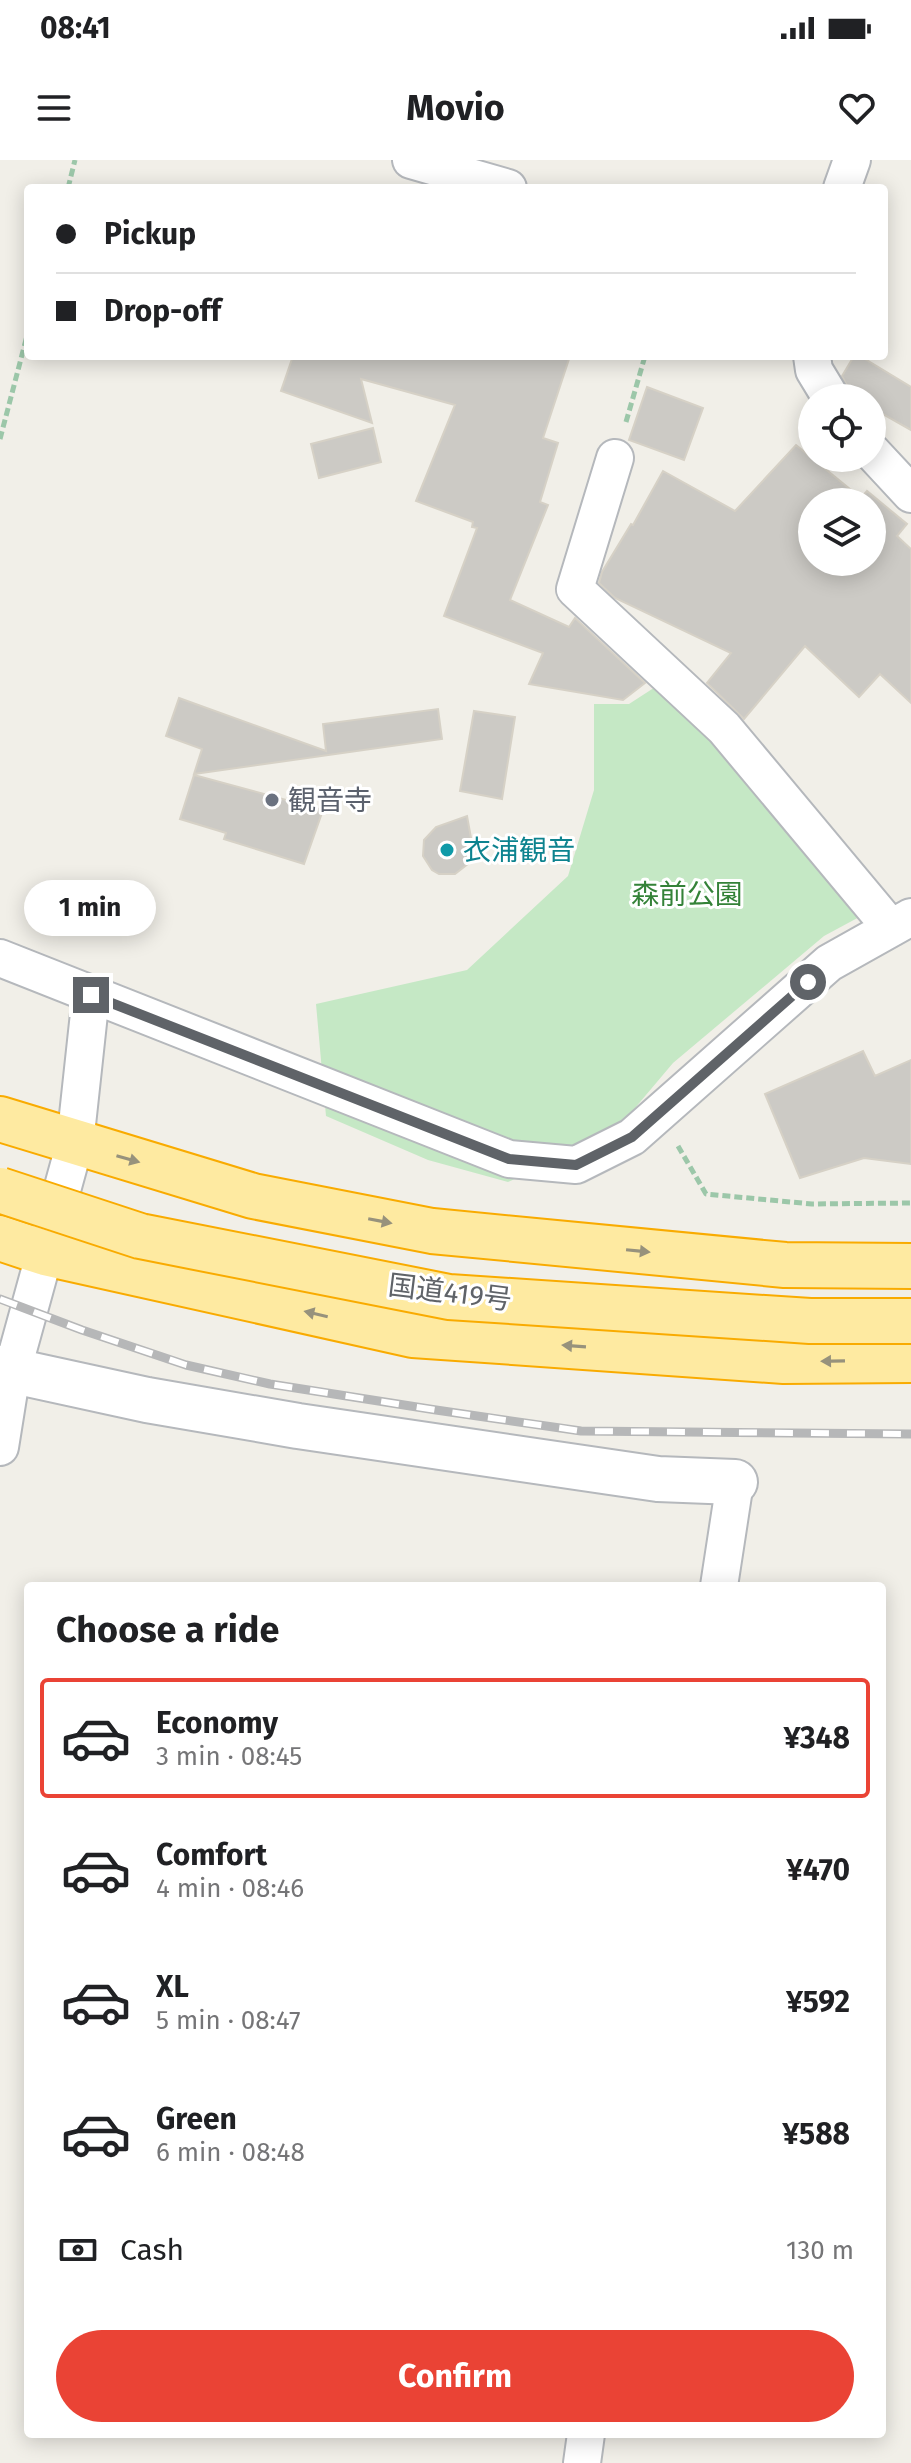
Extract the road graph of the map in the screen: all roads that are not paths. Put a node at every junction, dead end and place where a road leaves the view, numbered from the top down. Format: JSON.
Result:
{"nodes":[{"id":1,"x":411,"y":160,"type":"edge"},
{"id":2,"x":852,"y":160,"type":"edge"},
{"id":3,"x":494,"y":184,"type":"edge"},
{"id":4,"x":843,"y":184,"type":"edge"},
{"id":5,"x":813,"y":360,"type":"edge"},
{"id":6,"x":822,"y":384,"type":"edge"},
{"id":7,"x":615,"y":458,"type":"road end"},
{"id":8,"x":886,"y":467,"type":"edge"},
{"id":9,"x":911,"y":494,"type":"edge"},
{"id":10,"x":901,"y":923,"type":"edge"},
{"id":11,"x":0,"y":958,"type":"edge"},
{"id":12,"x":91,"y":995,"type":"junction"},
{"id":13,"x":0,"y":1119,"type":"edge"},
{"id":14,"x":75,"y":1143,"type":"junction"},
{"id":15,"x":0,"y":1190,"type":"edge"},
{"id":16,"x":0,"y":1238,"type":"edge"},
{"id":17,"x":45,"y":1253,"type":"junction"},
{"id":18,"x":911,"y":1266,"type":"edge"},
{"id":19,"x":907,"y":1351,"type":"edge"},
{"id":20,"x":6,"y":1370,"type":"edge"},
{"id":21,"x":0,"y":1447,"type":"edge"},
{"id":22,"x":735,"y":1482,"type":"joint"},
{"id":23,"x":720,"y":1582,"type":"edge"},
{"id":24,"x":585,"y":2438,"type":"edge"},
{"id":25,"x":582,"y":2463,"type":"edge"}],
"edges":[{"from":1,"to":3,"type":"street"},
{"from":2,"to":4,"type":"street"},
{"from":5,"to":6,"type":"street"},
{"from":7,"to":10,"type":"street"},
{"from":8,"to":9,"type":"street"},
{"from":10,"to":12,"type":"street"},
{"from":11,"to":12,"type":"street"},
{"from":12,"to":14,"type":"street"},
{"from":13,"to":14,"type":"highway"},
{"from":14,"to":17,"type":"street"},
{"from":14,"to":18,"type":"highway","one_way":true},
{"from":15,"to":19,"type":"highway","name":"国道419号","bridge":true},
{"from":16,"to":17,"type":"highway"},
{"from":19,"to":17,"type":"highway","one_way":true},
{"from":17,"to":20,"type":"street"},
{"from":20,"to":21,"type":"street"},
{"from":20,"to":22,"type":"street"},
{"from":22,"to":23,"type":"street"},
{"from":24,"to":25,"type":"street"}]}
